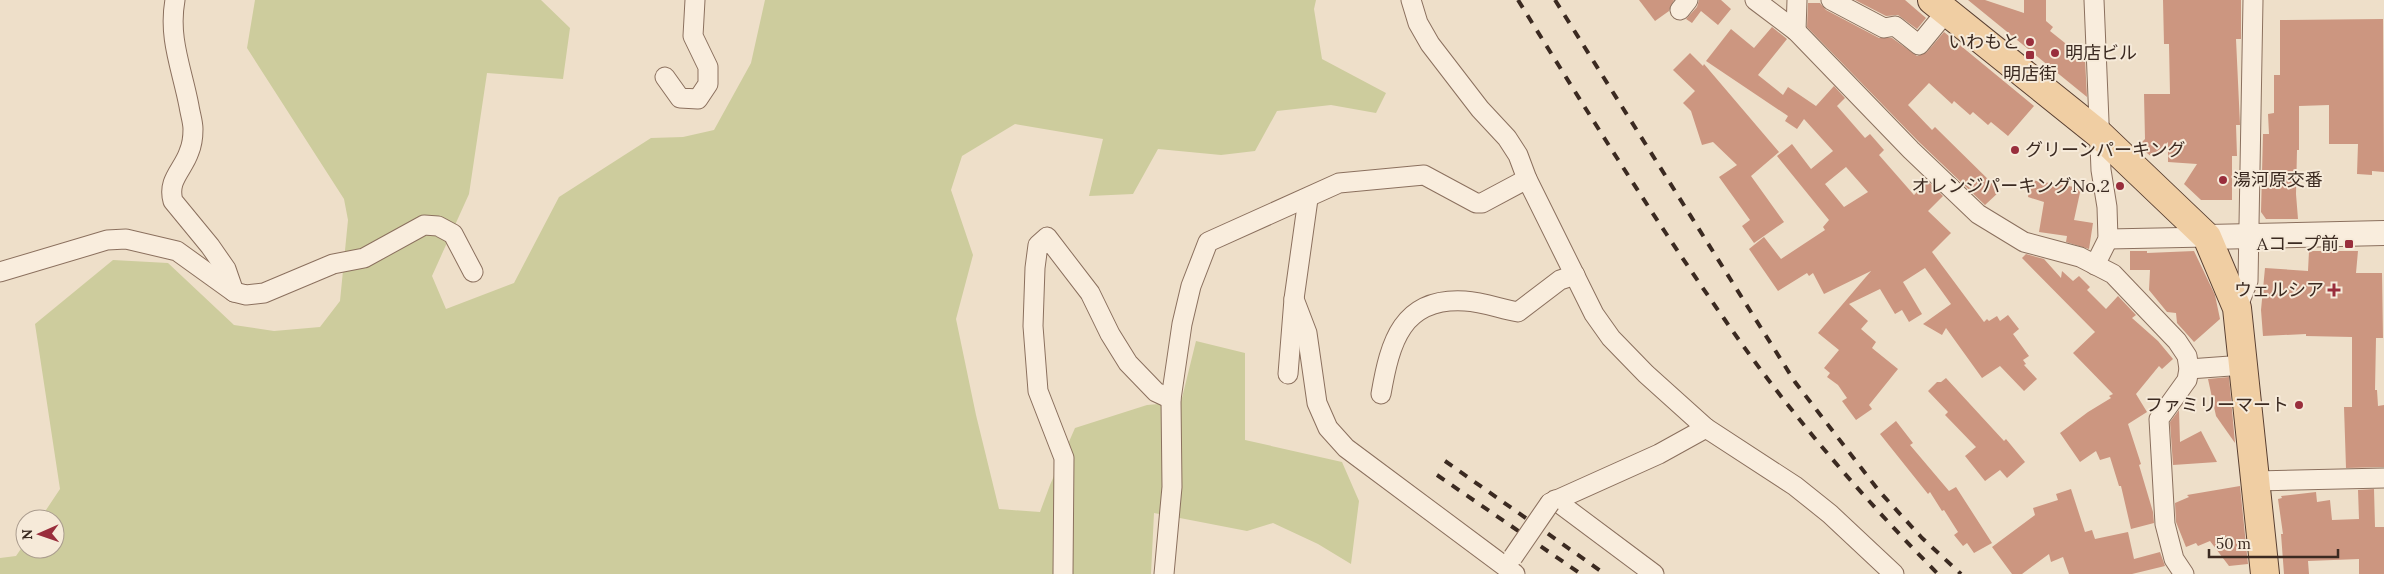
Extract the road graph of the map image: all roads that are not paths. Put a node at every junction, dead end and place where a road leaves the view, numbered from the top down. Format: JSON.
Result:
{"nodes":[{"id":1,"x":175,"y":0,"type":"edge"},
{"id":2,"x":696,"y":0,"type":"edge"},
{"id":3,"x":1411,"y":0,"type":"edge"},
{"id":4,"x":1755,"y":0,"type":"edge"},
{"id":5,"x":1797,"y":0,"type":"edge"},
{"id":6,"x":1831,"y":0,"type":"edge"},
{"id":7,"x":2094,"y":0,"type":"edge"},
{"id":8,"x":2254,"y":0,"type":"edge"},
{"id":9,"x":1941,"y":5,"type":"edge"},
{"id":10,"x":1796,"y":31,"type":"junction"},
{"id":11,"x":665,"y":76,"type":"dead end"},
{"id":12,"x":2099,"y":134,"type":"junction"},
{"id":13,"x":1527,"y":179,"type":"junction"},
{"id":14,"x":1308,"y":199,"type":"junction"},
{"id":15,"x":2384,"y":233,"type":"edge"},
{"id":16,"x":2249,"y":236,"type":"junction"},
{"id":17,"x":2207,"y":237,"type":"junction"},
{"id":18,"x":2108,"y":239,"type":"junction"},
{"id":19,"x":2095,"y":265,"type":"junction"},
{"id":20,"x":0,"y":272,"type":"edge"},
{"id":21,"x":473,"y":272,"type":"dead end"},
{"id":22,"x":1575,"y":275,"type":"junction"},
{"id":23,"x":234,"y":292,"type":"junction"},
{"id":24,"x":1294,"y":299,"type":"junction"},
{"id":25,"x":2237,"y":308,"type":"junction"},
{"id":26,"x":2244,"y":365,"type":"junction"},
{"id":27,"x":2189,"y":369,"type":"junction"},
{"id":28,"x":1288,"y":374,"type":"dead end"},
{"id":29,"x":1380,"y":394,"type":"dead end"},
{"id":30,"x":1171,"y":399,"type":"junction"},
{"id":31,"x":1706,"y":428,"type":"junction"},
{"id":32,"x":2384,"y":478,"type":"edge"},
{"id":33,"x":2255,"y":481,"type":"junction"},
{"id":34,"x":1553,"y":501,"type":"junction"},
{"id":35,"x":1509,"y":568,"type":"edge"},
{"id":36,"x":1063,"y":574,"type":"edge"},
{"id":37,"x":1164,"y":574,"type":"edge"},
{"id":38,"x":1654,"y":574,"type":"edge"},
{"id":39,"x":1894,"y":574,"type":"edge"},
{"id":40,"x":2184,"y":574,"type":"edge"},
{"id":41,"x":2265,"y":574,"type":"edge"}],
"edges":[{"from":1,"to":23,"type":"street"},
{"from":2,"to":11,"type":"street"},
{"from":3,"to":13,"type":"street"},
{"from":4,"to":10,"type":"street"},
{"from":5,"to":10,"type":"street"},
{"from":6,"to":9,"type":"street"},
{"from":7,"to":12,"type":"street"},
{"from":8,"to":16,"type":"street"},
{"from":9,"to":12,"type":"main road"},
{"from":10,"to":19,"type":"street"},
{"from":12,"to":17,"type":"main road"},
{"from":12,"to":18,"type":"street"},
{"from":13,"to":14,"type":"street"},
{"from":13,"to":22,"type":"street"},
{"from":14,"to":24,"type":"street"},
{"from":14,"to":30,"type":"street"},
{"from":15,"to":16,"type":"street"},
{"from":16,"to":17,"type":"street"},
{"from":16,"to":25,"type":"street"},
{"from":17,"to":18,"type":"street"},
{"from":17,"to":25,"type":"main road"},
{"from":18,"to":19,"type":"street"},
{"from":19,"to":27,"type":"street"},
{"from":20,"to":23,"type":"street"},
{"from":21,"to":23,"type":"street"},
{"from":22,"to":29,"type":"street"},
{"from":22,"to":31,"type":"street"},
{"from":24,"to":28,"type":"street"},
{"from":24,"to":35,"type":"street"},
{"from":25,"to":26,"type":"main road"},
{"from":26,"to":27,"type":"street"},
{"from":26,"to":33,"type":"main road"},
{"from":27,"to":40,"type":"street"},
{"from":30,"to":36,"type":"street"},
{"from":30,"to":37,"type":"street"},
{"from":31,"to":34,"type":"street"},
{"from":31,"to":39,"type":"street"},
{"from":32,"to":33,"type":"street"},
{"from":33,"to":41,"type":"main road"},
{"from":34,"to":35,"type":"street","bridge":true},
{"from":34,"to":38,"type":"street"}]}
